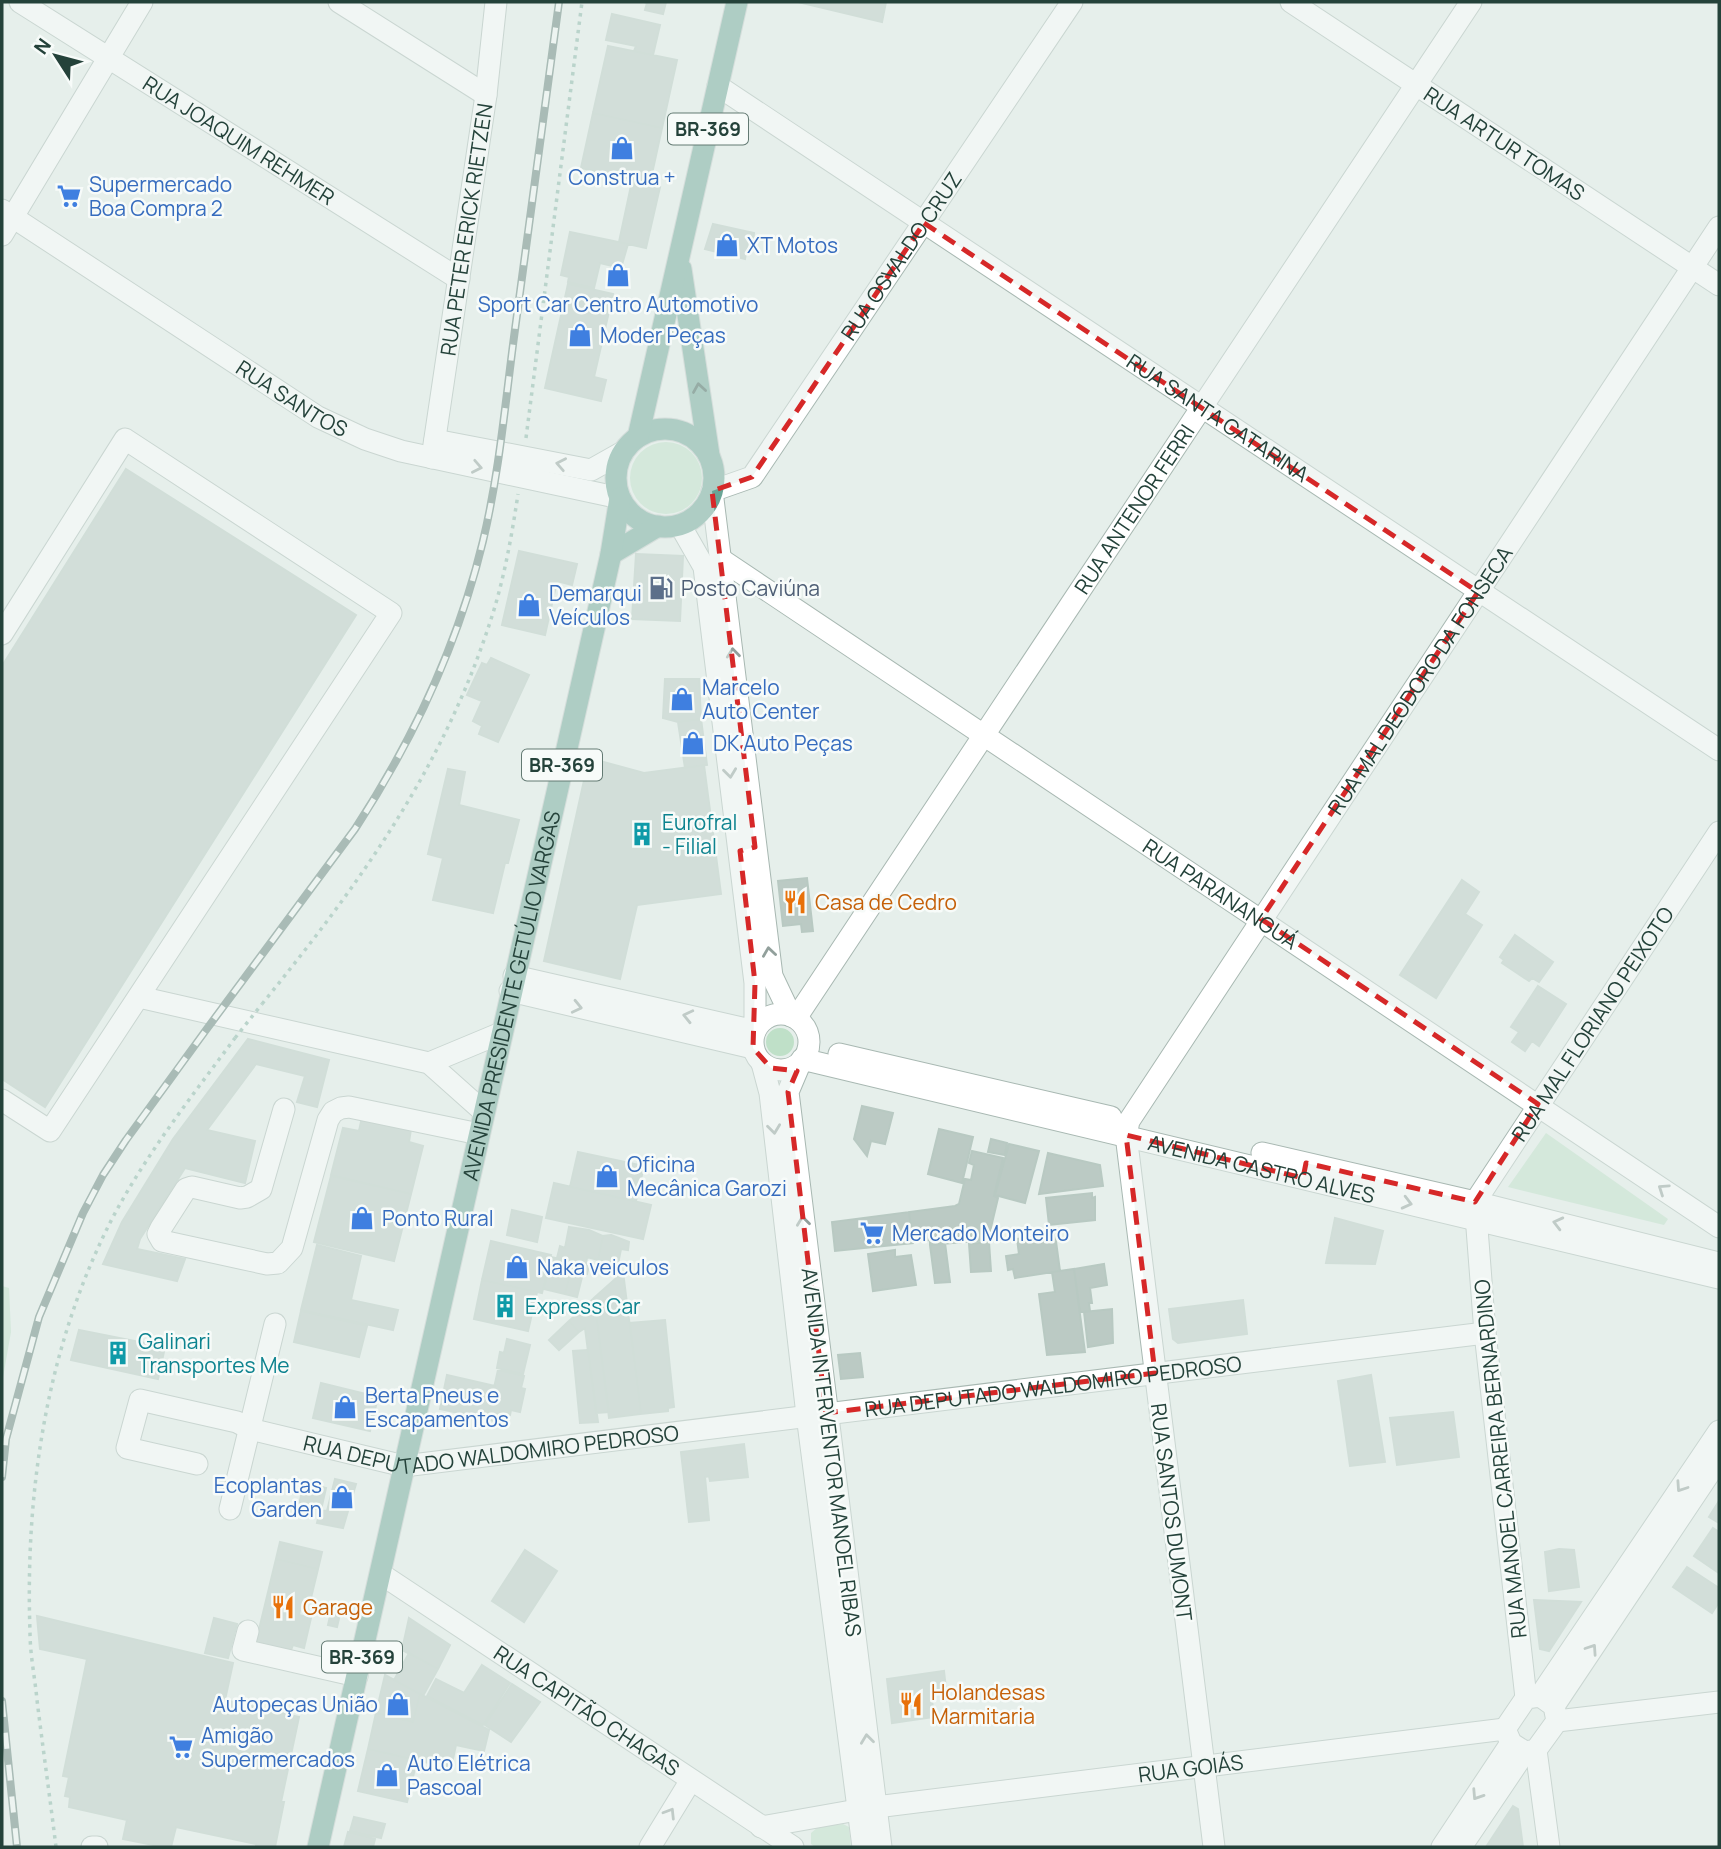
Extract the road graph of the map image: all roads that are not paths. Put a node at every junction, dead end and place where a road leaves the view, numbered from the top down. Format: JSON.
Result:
{"nodes":[{"id":1,"x":20,"y":2,"type":"edge"},
{"id":2,"x":142,"y":2,"type":"edge"},
{"id":3,"x":339,"y":2,"type":"edge"},
{"id":4,"x":496,"y":2,"type":"edge"},
{"id":5,"x":737,"y":2,"type":"edge"},
{"id":6,"x":1072,"y":2,"type":"edge"},
{"id":7,"x":1291,"y":2,"type":"edge"},
{"id":8,"x":1471,"y":2,"type":"edge"},
{"id":9,"x":109,"y":57,"type":"junction"},
{"id":10,"x":1416,"y":85,"type":"junction"},
{"id":11,"x":718,"y":86,"type":"junction"},
{"id":12,"x":486,"y":95,"type":"junction"},
{"id":13,"x":5,"y":221,"type":"edge"},
{"id":14,"x":924,"y":223,"type":"junction"},
{"id":15,"x":1719,"y":227,"type":"edge"},
{"id":16,"x":679,"y":257,"type":"junction"},
{"id":17,"x":1693,"y":267,"type":"junction"},
{"id":18,"x":459,"y":279,"type":"junction"},
{"id":19,"x":1719,"y":285,"type":"edge"},
{"id":20,"x":1200,"y":407,"type":"junction"},
{"id":21,"x":631,"y":445,"type":"junction"},
{"id":22,"x":433,"y":449,"type":"junction"},
{"id":23,"x":709,"y":456,"type":"junction"},
{"id":24,"x":523,"y":466,"type":"junction"},
{"id":25,"x":712,"y":491,"type":"junction"},
{"id":26,"x":620,"y":498,"type":"junction"},
{"id":27,"x":680,"y":524,"type":"junction"},
{"id":28,"x":658,"y":526,"type":"junction"},
{"id":29,"x":611,"y":554,"type":"junction"},
{"id":30,"x":722,"y":560,"type":"junction"},
{"id":31,"x":1478,"y":592,"type":"junction"},
{"id":32,"x":2,"y":634,"type":"edge"},
{"id":33,"x":982,"y":736,"type":"junction"},
{"id":34,"x":1719,"y":750,"type":"edge"},
{"id":35,"x":1719,"y":832,"type":"edge"},
{"id":36,"x":747,"y":849,"type":"junction"},
{"id":37,"x":1261,"y":919,"type":"junction"},
{"id":38,"x":512,"y":984,"type":"junction"},
{"id":39,"x":139,"y":997,"type":"junction"},
{"id":40,"x":794,"y":1017,"type":"junction"},
{"id":41,"x":501,"y":1033,"type":"junction"},
{"id":42,"x":756,"y":1047,"type":"junction"},
{"id":43,"x":805,"y":1053,"type":"junction"},
{"id":44,"x":429,"y":1063,"type":"junction"},
{"id":45,"x":2,"y":1100,"type":"edge"},
{"id":46,"x":1538,"y":1104,"type":"junction"},
{"id":47,"x":284,"y":1109,"type":"dead end"},
{"id":48,"x":484,"y":1112,"type":"junction"},
{"id":49,"x":1128,"y":1128,"type":"junction"},
{"id":50,"x":479,"y":1134,"type":"junction"},
{"id":51,"x":1475,"y":1211,"type":"junction"},
{"id":52,"x":1719,"y":1227,"type":"edge"},
{"id":53,"x":1719,"y":1263,"type":"edge"},
{"id":54,"x":1719,"y":1278,"type":"edge"},
{"id":55,"x":275,"y":1324,"type":"dead end"},
{"id":56,"x":1485,"y":1333,"type":"junction"},
{"id":57,"x":1155,"y":1373,"type":"junction"},
{"id":58,"x":817,"y":1414,"type":"junction"},
{"id":59,"x":250,"y":1429,"type":"junction"},
{"id":60,"x":1719,"y":1431,"type":"edge"},
{"id":61,"x":1719,"y":1459,"type":"edge"},
{"id":62,"x":197,"y":1464,"type":"dead end"},
{"id":63,"x":404,"y":1466,"type":"junction"},
{"id":64,"x":230,"y":1509,"type":"dead end"},
{"id":65,"x":381,"y":1574,"type":"junction"},
{"id":66,"x":247,"y":1631,"type":"dead end"},
{"id":67,"x":357,"y":1676,"type":"junction"},
{"id":68,"x":1719,"y":1702,"type":"edge"},
{"id":69,"x":1544,"y":1705,"type":"junction"},
{"id":70,"x":1519,"y":1743,"type":"junction"},
{"id":71,"x":1203,"y":1767,"type":"junction"},
{"id":72,"x":691,"y":1780,"type":"junction"},
{"id":73,"x":867,"y":1808,"type":"junction"},
{"id":74,"x":761,"y":1827,"type":"junction"},
{"id":75,"x":92,"y":1847,"type":"edge"},
{"id":76,"x":97,"y":1847,"type":"edge"},
{"id":77,"x":318,"y":1847,"type":"edge"},
{"id":78,"x":650,"y":1847,"type":"edge"},
{"id":79,"x":793,"y":1847,"type":"edge"},
{"id":80,"x":863,"y":1847,"type":"edge"},
{"id":81,"x":881,"y":1847,"type":"edge"},
{"id":82,"x":1214,"y":1847,"type":"edge"},
{"id":83,"x":1443,"y":1847,"type":"edge"},
{"id":84,"x":1461,"y":1847,"type":"edge"},
{"id":85,"x":1549,"y":1847,"type":"edge"}],
"edges":[{"from":1,"to":9,"type":"street","name":"RUA JOAQUIM REHMER"},
{"from":2,"to":9,"type":"street"},
{"from":3,"to":12,"type":"street"},
{"from":4,"to":12,"type":"street","name":"RUA PETER ERICK RIETZEN"},
{"from":5,"to":11,"type":"main road","number":"BR-369"},
{"from":6,"to":14,"type":"street","name":"RUA OSVALDO CRUZ"},
{"from":7,"to":10,"type":"street","name":"RUA ARTUR TOMAS"},
{"from":8,"to":10,"type":"street","name":"RUA ANTENOR FERRI"},
{"from":9,"to":13,"type":"street"},
{"from":9,"to":18,"type":"street","name":"RUA JOAQUIM REHMER"},
{"from":10,"to":17,"type":"street","name":"RUA ARTUR TOMAS"},
{"from":10,"to":20,"type":"street","name":"RUA ANTENOR FERRI"},
{"from":11,"to":14,"type":"street","name":"RUA SANTA CATARINA"},
{"from":11,"to":16,"type":"main road","number":"BR-369"},
{"from":12,"to":18,"type":"street","name":"RUA PETER ERICK RIETZEN"},
{"from":13,"to":22,"type":"street","name":"RUA SANTOS"},
{"from":14,"to":20,"type":"street","name":"RUA SANTA CATARINA"},
{"from":14,"to":25,"type":"street","name":"RUA OSVALDO CRUZ"},
{"from":15,"to":17,"type":"street","name":"RUA MAL DEODORO DA FONSECA"},
{"from":16,"to":21,"type":"main road","number":"BR-369"},
{"from":23,"to":16,"type":"main road","number":"BR-369","one_way":true},
{"from":17,"to":19,"type":"street","name":"RUA ARTUR TOMAS"},
{"from":17,"to":31,"type":"street","name":"RUA MAL DEODORO DA FONSECA"},
{"from":18,"to":22,"type":"street","name":"RUA PETER ERICK RIETZEN"},
{"from":20,"to":31,"type":"street","name":"RUA SANTA CATARINA"},
{"from":20,"to":33,"type":"street","name":"RUA ANTENOR FERRI"},
{"from":21,"to":23,"type":"main road"},
{"from":21,"to":24,"type":"street","one_way":true},
{"from":21,"to":26,"type":"main road","number":"BR-369"},
{"from":22,"to":24,"type":"street","name":"RUA SANTOS"},
{"from":23,"to":25,"type":"main road","number":"BR-369"},
{"from":24,"to":26,"type":"street","name":"RUA SANTOS"},
{"from":25,"to":27,"type":"main road"},
{"from":25,"to":30,"type":"street","name":"AVENIDA INTERVENTOR MANOEL RIBAS"},
{"from":26,"to":28,"type":"main road"},
{"from":26,"to":29,"type":"main road","name":"AVENIDA PRESIDENTE GETÚLIO VARGAS","number":"BR-369"},
{"from":27,"to":28,"type":"main road"},
{"from":27,"to":36,"type":"street","name":"AVENIDA INTERVENTOR MANOEL RIBAS","one_way":true},
{"from":28,"to":29,"type":"main road"},
{"from":29,"to":38,"type":"main road","name":"AVENIDA PRESIDENTE GETÚLIO VARGAS","number":"BR-369"},
{"from":30,"to":33,"type":"street","name":"RUA PARANANGUÁ"},
{"from":36,"to":30,"type":"street","name":"AVENIDA INTERVENTOR MANOEL RIBAS","one_way":true},
{"from":31,"to":34,"type":"street","name":"RUA SANTA CATARINA"},
{"from":31,"to":37,"type":"street","name":"RUA MAL DEODORO DA FONSECA"},
{"from":32,"to":39,"type":"street"},
{"from":33,"to":37,"type":"street","name":"RUA PARANANGUÁ"},
{"from":33,"to":40,"type":"street","name":"RUA ANTENOR FERRI"},
{"from":35,"to":46,"type":"street","name":"RUA MAL FLORIANO PEIXOTO"},
{"from":40,"to":36,"type":"street","name":"AVENIDA INTERVENTOR MANOEL RIBAS","one_way":true},
{"from":36,"to":42,"type":"street","name":"AVENIDA INTERVENTOR MANOEL RIBAS"},
{"from":37,"to":46,"type":"street","name":"RUA PARANANGUÁ"},
{"from":37,"to":49,"type":"street","name":"RUA MAL DEODORO DA FONSECA"},
{"from":38,"to":41,"type":"main road","name":"AVENIDA PRESIDENTE GETÚLIO VARGAS","number":"BR-369"},
{"from":38,"to":42,"type":"street"},
{"from":39,"to":44,"type":"street"},
{"from":39,"to":45,"type":"street"},
{"from":40,"to":42,"type":"street"},
{"from":40,"to":43,"type":"street"},
{"from":41,"to":44,"type":"street"},
{"from":41,"to":48,"type":"main road","name":"AVENIDA PRESIDENTE GETÚLIO VARGAS","number":"BR-369"},
{"from":42,"to":43,"type":"street"},
{"from":42,"to":58,"type":"street","name":"AVENIDA INTERVENTOR MANOEL RIBAS","one_way":true},
{"from":43,"to":49,"type":"street","name":"AVENIDA CASTRO ALVES"},
{"from":58,"to":43,"type":"street","name":"AVENIDA INTERVENTOR MANOEL RIBAS","one_way":true},
{"from":44,"to":48,"type":"street"},
{"from":46,"to":51,"type":"street","name":"RUA MAL FLORIANO PEIXOTO"},
{"from":52,"to":46,"type":"street","name":"RUA PARANANGUÁ","one_way":true},
{"from":47,"to":50,"type":"street"},
{"from":48,"to":50,"type":"main road","name":"AVENIDA PRESIDENTE GETÚLIO VARGAS","number":"BR-369"},
{"from":49,"to":51,"type":"street","name":"AVENIDA CASTRO ALVES"},
{"from":49,"to":57,"type":"street","name":"RUA SANTOS DUMONT"},
{"from":50,"to":63,"type":"main road","name":"AVENIDA PRESIDENTE GETÚLIO VARGAS","number":"BR-369"},
{"from":53,"to":51,"type":"street","name":"AVENIDA CASTRO ALVES","one_way":true},
{"from":51,"to":54,"type":"street","name":"AVENIDA CASTRO ALVES"},
{"from":51,"to":56,"type":"street","name":"RUA MANOEL CARREIRA BERNARDINO"},
{"from":55,"to":59,"type":"street"},
{"from":56,"to":57,"type":"street","name":"RUA DEPUTADO WALDOMIRO PEDROSO"},
{"from":56,"to":69,"type":"street","name":"RUA MANOEL CARREIRA BERNARDINO"},
{"from":57,"to":58,"type":"street","name":"RUA DEPUTADO WALDOMIRO PEDROSO"},
{"from":57,"to":71,"type":"street","name":"RUA SANTOS DUMONT"},
{"from":58,"to":63,"type":"street","name":"RUA DEPUTADO WALDOMIRO PEDROSO"},
{"from":58,"to":73,"type":"street","name":"AVENIDA INTERVENTOR MANOEL RIBAS"},
{"from":59,"to":62,"type":"street","name":"RUA DEPUTADO WALDOMIRO PEDROSO"},
{"from":59,"to":63,"type":"street","name":"RUA DEPUTADO WALDOMIRO PEDROSO"},
{"from":59,"to":64,"type":"street"},
{"from":60,"to":69,"type":"street","one_way":true},
{"from":69,"to":61,"type":"street","one_way":true},
{"from":63,"to":65,"type":"main road","name":"AVENIDA PRESIDENTE GETÚLIO VARGAS","number":"BR-369"},
{"from":65,"to":67,"type":"main road","name":"AVENIDA PRESIDENTE GETÚLIO VARGAS","number":"BR-369"},
{"from":65,"to":72,"type":"street","name":"RUA CAPITÃO CHAGAS"},
{"from":66,"to":67,"type":"street"},
{"from":67,"to":77,"type":"main road","name":"AVENIDA PRESIDENTE GETÚLIO VARGAS","number":"BR-369"},
{"from":68,"to":69,"type":"street"},
{"from":69,"to":70,"type":"street"},
{"from":69,"to":70,"type":"street"},
{"from":70,"to":71,"type":"street","name":"RUA GOIÁS"},
{"from":70,"to":83,"type":"street","one_way":true},
{"from":70,"to":84,"type":"street"},
{"from":70,"to":85,"type":"street"},
{"from":71,"to":73,"type":"street","name":"RUA GOIÁS"},
{"from":71,"to":82,"type":"street","name":"RUA SANTOS DUMONT"},
{"from":72,"to":74,"type":"street","name":"RUA CAPITÃO CHAGAS"},
{"from":78,"to":72,"type":"street","one_way":true},
{"from":73,"to":74,"type":"street","name":"RUA GOIÁS"},
{"from":73,"to":80,"type":"street","name":"AVENIDA INTERVENTOR MANOEL RIBAS"},
{"from":73,"to":81,"type":"street","name":"AVENIDA INTERVENTOR MANOEL RIBAS"},
{"from":74,"to":79,"type":"street","name":"RUA CAPITÃO CHAGAS"},
{"from":75,"to":76,"type":"street"}]}
